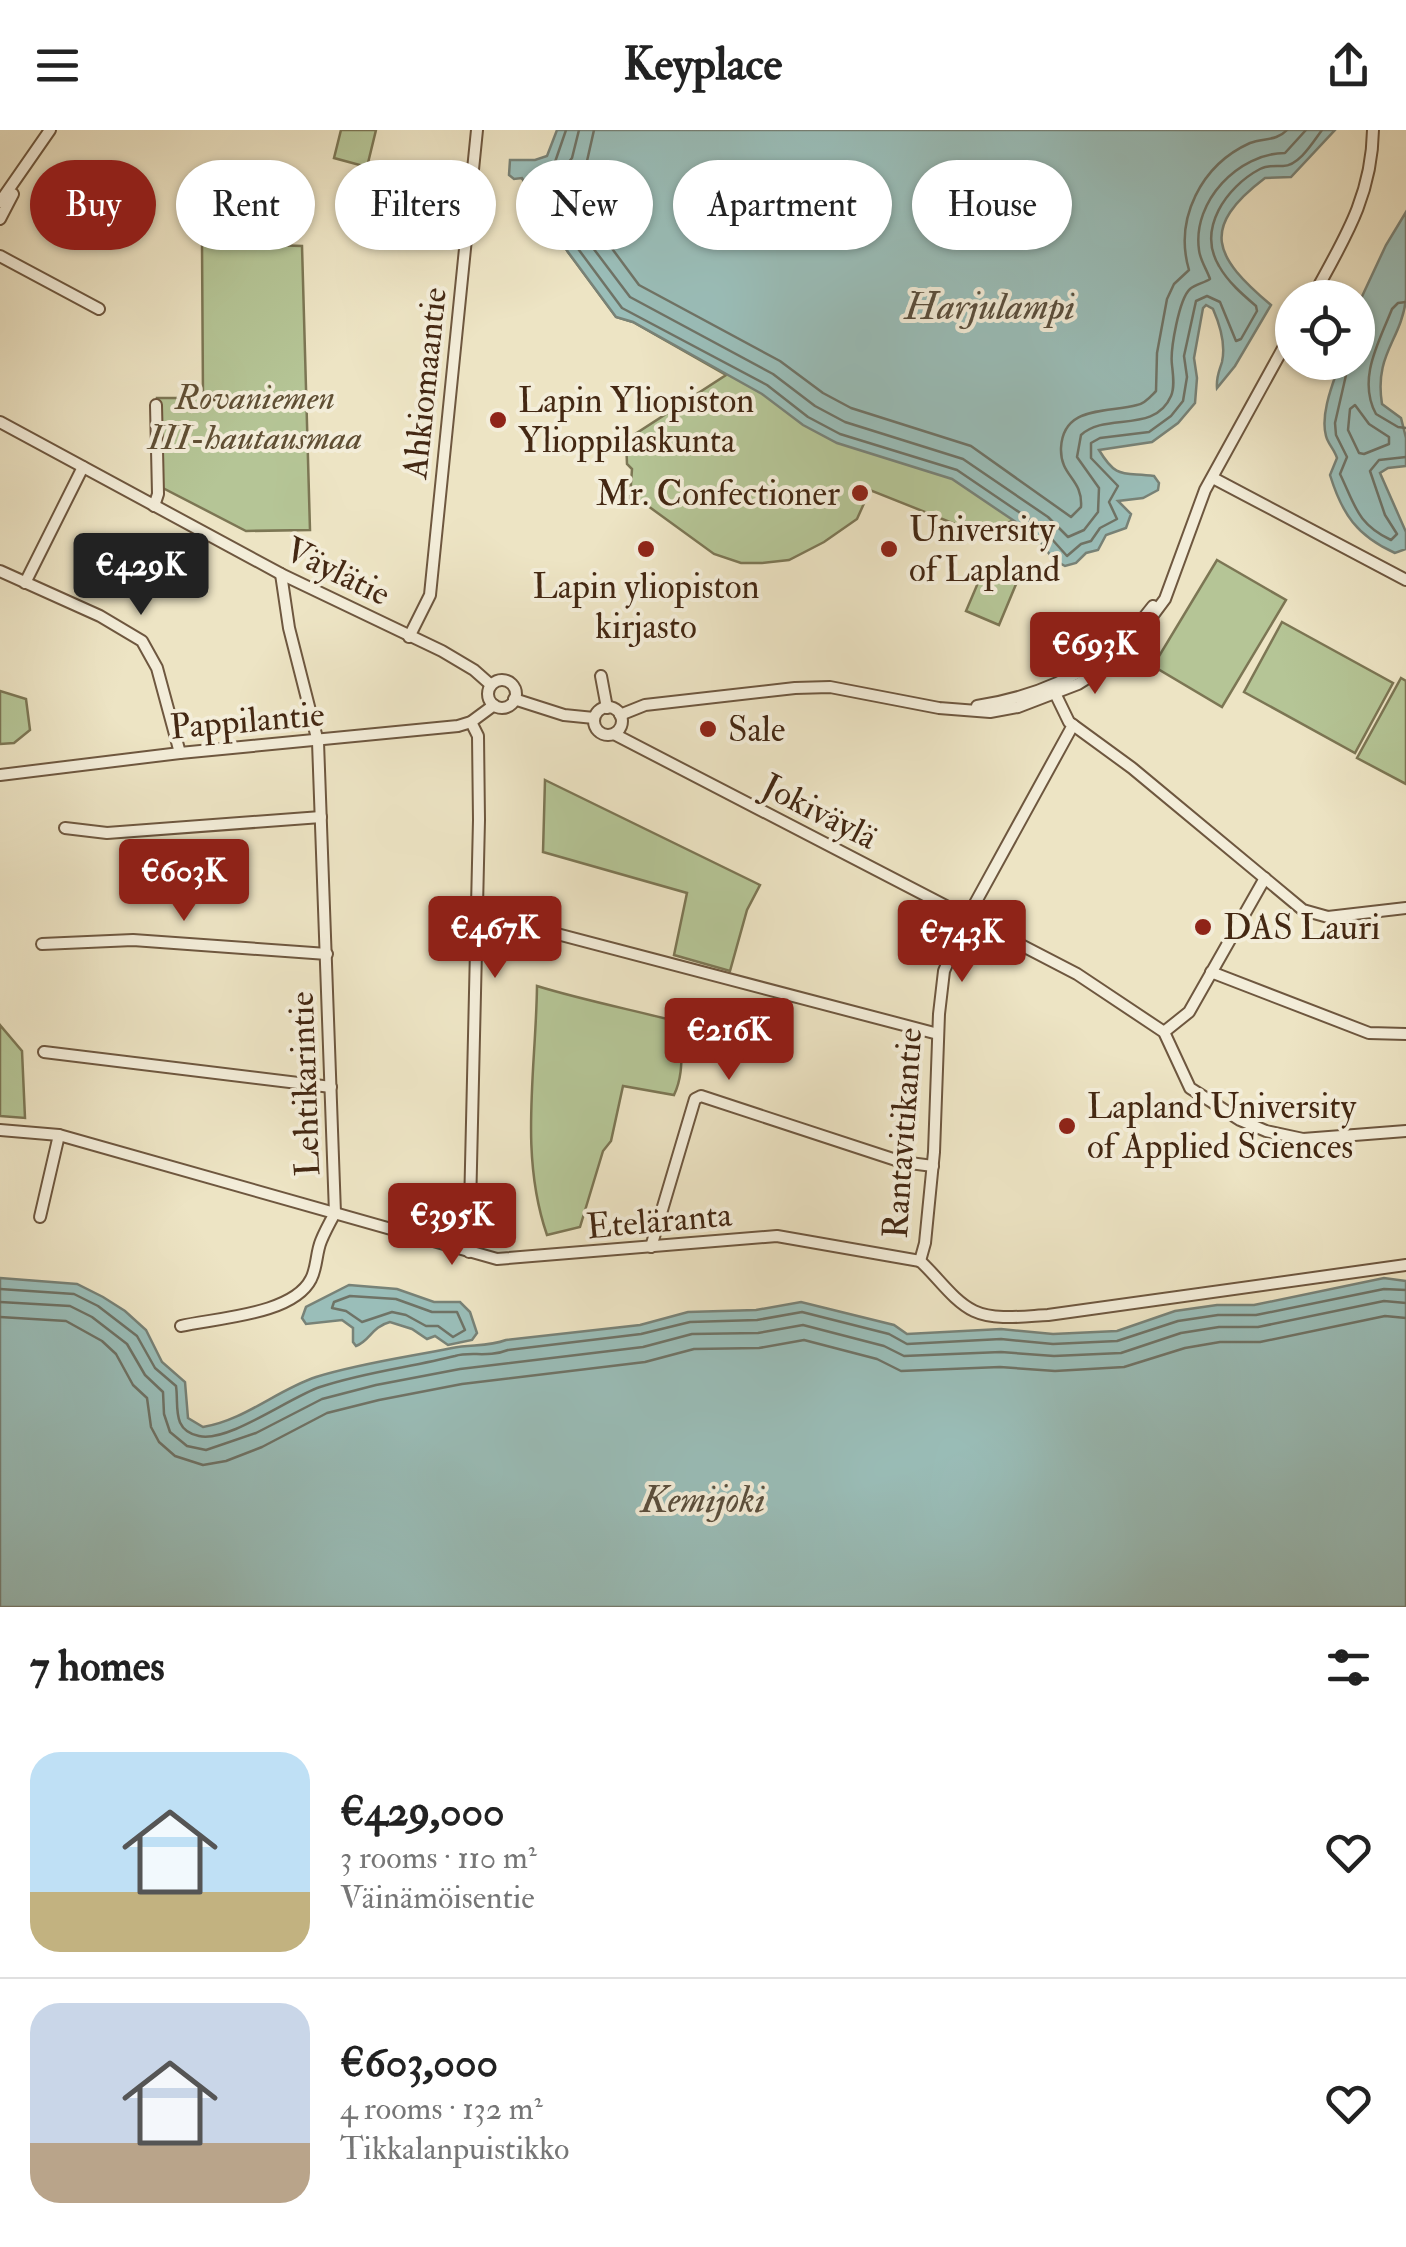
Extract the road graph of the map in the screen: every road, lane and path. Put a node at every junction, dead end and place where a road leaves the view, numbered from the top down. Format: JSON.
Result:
{"nodes":[{"id":1,"x":50,"y":130,"type":"edge"},
{"id":2,"x":477,"y":130,"type":"edge"},
{"id":3,"x":1374,"y":130,"type":"edge"},
{"id":4,"x":31,"y":160,"type":"edge"},
{"id":5,"x":30,"y":162,"type":"joint"},
{"id":6,"x":0,"y":202,"type":"edge"},
{"id":7,"x":0,"y":219,"type":"edge"},
{"id":8,"x":0,"y":256,"type":"edge"},
{"id":9,"x":1321,"y":280,"type":"edge"},
{"id":10,"x":99,"y":310,"type":"dead end"},
{"id":11,"x":1275,"y":363,"type":"edge"},
{"id":12,"x":156,"y":405,"type":"dead end"},
{"id":13,"x":0,"y":422,"type":"edge"},
{"id":14,"x":83,"y":467,"type":"junction"},
{"id":15,"x":1213,"y":478,"type":"junction"},
{"id":16,"x":154,"y":506,"type":"junction"},
{"id":17,"x":0,"y":571,"type":"edge"},
{"id":18,"x":281,"y":574,"type":"junction"},
{"id":19,"x":1406,"y":580,"type":"edge"},
{"id":20,"x":24,"y":583,"type":"junction"},
{"id":21,"x":409,"y":637,"type":"junction"},
{"id":22,"x":601,"y":676,"type":"dead end"},
{"id":23,"x":491,"y":686,"type":"junction"},
{"id":24,"x":1053,"y":691,"type":"junction"},
{"id":25,"x":514,"y":699,"type":"junction"},
{"id":26,"x":494,"y":705,"type":"junction"},
{"id":27,"x":607,"y":708,"type":"junction"},
{"id":28,"x":620,"y":716,"type":"junction"},
{"id":29,"x":594,"y":718,"type":"junction"},
{"id":30,"x":472,"y":722,"type":"junction"},
{"id":31,"x":1073,"y":725,"type":"junction"},
{"id":32,"x":614,"y":734,"type":"junction"},
{"id":33,"x":318,"y":742,"type":"junction"},
{"id":34,"x":180,"y":753,"type":"junction"},
{"id":35,"x":0,"y":775,"type":"edge"},
{"id":36,"x":321,"y":817,"type":"junction"},
{"id":37,"x":65,"y":828,"type":"dead end"},
{"id":38,"x":1265,"y":878,"type":"junction"},
{"id":39,"x":1406,"y":908,"type":"edge"},
{"id":40,"x":476,"y":913,"type":"junction"},
{"id":41,"x":967,"y":918,"type":"junction"},
{"id":42,"x":42,"y":944,"type":"dead end"},
{"id":43,"x":328,"y":954,"type":"junction"},
{"id":44,"x":1211,"y":972,"type":"junction"},
{"id":45,"x":1164,"y":1032,"type":"junction"},
{"id":46,"x":938,"y":1034,"type":"junction"},
{"id":47,"x":1406,"y":1034,"type":"edge"},
{"id":48,"x":44,"y":1052,"type":"dead end"},
{"id":49,"x":331,"y":1087,"type":"junction"},
{"id":50,"x":0,"y":1130,"type":"edge"},
{"id":51,"x":1406,"y":1131,"type":"edge"},
{"id":52,"x":58,"y":1135,"type":"junction"},
{"id":53,"x":932,"y":1166,"type":"junction"},
{"id":54,"x":335,"y":1213,"type":"junction"},
{"id":55,"x":40,"y":1217,"type":"dead end"},
{"id":56,"x":650,"y":1247,"type":"junction"},
{"id":57,"x":469,"y":1252,"type":"junction"},
{"id":58,"x":920,"y":1261,"type":"junction"},
{"id":59,"x":1406,"y":1265,"type":"edge"},
{"id":60,"x":181,"y":1326,"type":"dead end"}],
"edges":[{"from":1,"to":4,"type":"street"},
{"from":2,"to":21,"type":"street","name":"Ahkiomaantie"},
{"from":3,"to":9,"type":"street"},
{"from":5,"to":6,"type":"street"},
{"from":5,"to":7,"type":"street"},
{"from":8,"to":10,"type":"street"},
{"from":11,"to":15,"type":"street"},
{"from":12,"to":16,"type":"street"},
{"from":13,"to":14,"type":"street","name":"Väylätie"},
{"from":14,"to":16,"type":"street","name":"Väylätie"},
{"from":14,"to":20,"type":"street"},
{"from":15,"to":19,"type":"street"},
{"from":15,"to":24,"type":"street"},
{"from":16,"to":18,"type":"street","name":"Väylätie"},
{"from":17,"to":20,"type":"street"},
{"from":18,"to":21,"type":"street","name":"Väylätie"},
{"from":18,"to":33,"type":"street","name":"Lehtikarintie"},
{"from":20,"to":34,"type":"street"},
{"from":21,"to":23,"type":"street","name":"Väylätie"},
{"from":22,"to":27,"type":"street"},
{"from":23,"to":25,"type":"street"},
{"from":23,"to":26,"type":"street"},
{"from":24,"to":28,"type":"street"},
{"from":24,"to":31,"type":"street"},
{"from":25,"to":26,"type":"street"},
{"from":25,"to":29,"type":"street"},
{"from":26,"to":30,"type":"street"},
{"from":27,"to":28,"type":"street"},
{"from":27,"to":29,"type":"street"},
{"from":28,"to":32,"type":"street"},
{"from":29,"to":32,"type":"street"},
{"from":30,"to":33,"type":"street","name":"Pappilantie"},
{"from":30,"to":40,"type":"street"},
{"from":31,"to":38,"type":"street"},
{"from":31,"to":41,"type":"street","name":"Rantavitikantie"},
{"from":32,"to":41,"type":"street","name":"Jokiväylä"},
{"from":33,"to":34,"type":"street","name":"Pappilantie"},
{"from":33,"to":36,"type":"street","name":"Lehtikarintie"},
{"from":34,"to":35,"type":"street","name":"Pappilantie"},
{"from":36,"to":37,"type":"street"},
{"from":36,"to":43,"type":"street","name":"Lehtikarintie"},
{"from":38,"to":39,"type":"street"},
{"from":38,"to":44,"type":"street"},
{"from":40,"to":46,"type":"street"},
{"from":40,"to":57,"type":"street"},
{"from":41,"to":45,"type":"street","name":"Jokiväylä"},
{"from":41,"to":46,"type":"street","name":"Rantavitikantie"},
{"from":42,"to":43,"type":"street"},
{"from":43,"to":49,"type":"street","name":"Lehtikarintie"},
{"from":44,"to":45,"type":"street"},
{"from":44,"to":47,"type":"street"},
{"from":45,"to":51,"type":"street"},
{"from":46,"to":53,"type":"street","name":"Rantavitikantie"},
{"from":48,"to":49,"type":"street"},
{"from":49,"to":54,"type":"street","name":"Lehtikarintie"},
{"from":50,"to":52,"type":"street","name":"Eteläranta"},
{"from":52,"to":54,"type":"street","name":"Eteläranta"},
{"from":52,"to":55,"type":"street"},
{"from":53,"to":56,"type":"street"},
{"from":53,"to":58,"type":"street","name":"Rantavitikantie"},
{"from":54,"to":57,"type":"street","name":"Eteläranta"},
{"from":54,"to":60,"type":"street","name":"Lehtikarintie"},
{"from":56,"to":57,"type":"street","name":"Eteläranta"},
{"from":56,"to":58,"type":"street","name":"Eteläranta"},
{"from":58,"to":59,"type":"street"}]}
